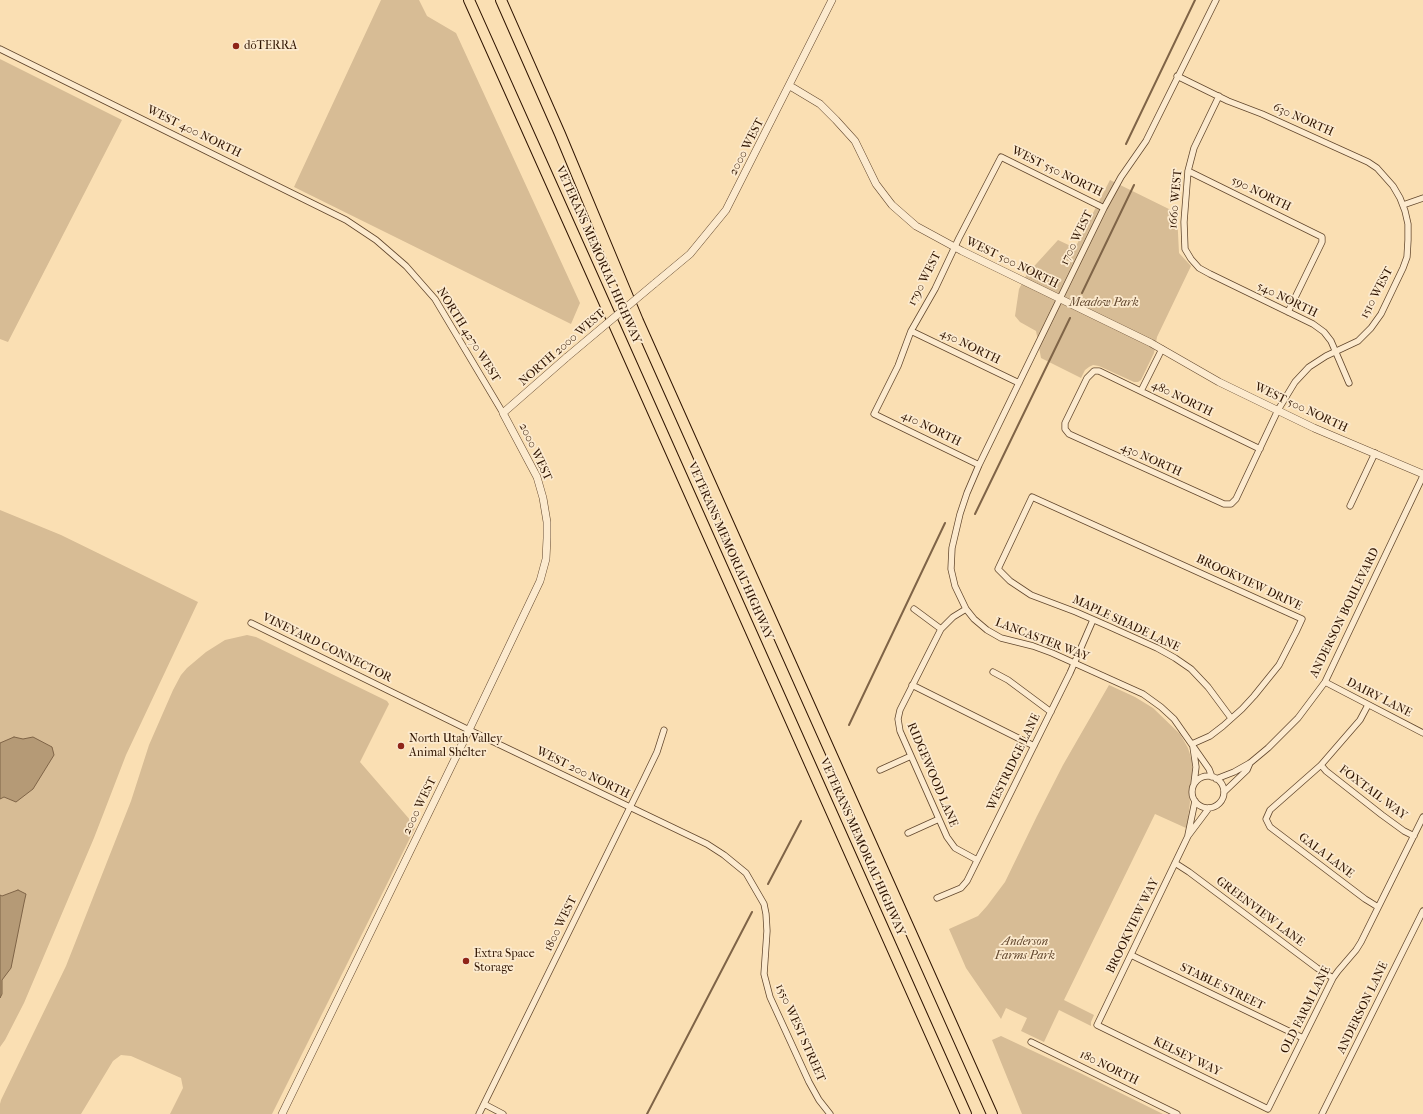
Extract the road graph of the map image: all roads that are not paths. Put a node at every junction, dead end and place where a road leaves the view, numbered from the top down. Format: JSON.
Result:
{"nodes":[{"id":1,"x":469,"y":0,"type":"edge"},
{"id":2,"x":501,"y":0,"type":"edge"},
{"id":3,"x":832,"y":0,"type":"edge"},
{"id":4,"x":1216,"y":0,"type":"edge"},
{"id":5,"x":0,"y":49,"type":"edge"},
{"id":6,"x":1177,"y":76,"type":"junction"},
{"id":7,"x":790,"y":86,"type":"junction"},
{"id":8,"x":1218,"y":96,"type":"junction"},
{"id":9,"x":1001,"y":157,"type":"joint"},
{"id":10,"x":1188,"y":171,"type":"junction"},
{"id":11,"x":1423,"y":198,"type":"edge"},
{"id":12,"x":1403,"y":205,"type":"junction"},
{"id":13,"x":1104,"y":208,"type":"junction"},
{"id":14,"x":376,"y":240,"type":"joint"},
{"id":15,"x":954,"y":247,"type":"junction"},
{"id":16,"x":1190,"y":259,"type":"joint"},
{"id":17,"x":654,"y":284,"type":"joint"},
{"id":18,"x":1060,"y":299,"type":"junction"},
{"id":19,"x":1288,"y":312,"type":"junction"},
{"id":20,"x":911,"y":331,"type":"junction"},
{"id":21,"x":1162,"y":349,"type":"junction"},
{"id":22,"x":1335,"y":352,"type":"junction"},
{"id":23,"x":1019,"y":383,"type":"junction"},
{"id":24,"x":1349,"y":383,"type":"dead end"},
{"id":25,"x":1141,"y":391,"type":"junction"},
{"id":26,"x":1278,"y":410,"type":"junction"},
{"id":27,"x":503,"y":413,"type":"junction"},
{"id":28,"x":874,"y":414,"type":"joint"},
{"id":29,"x":1065,"y":429,"type":"joint"},
{"id":30,"x":1260,"y":449,"type":"junction"},
{"id":31,"x":1375,"y":453,"type":"junction"},
{"id":32,"x":979,"y":465,"type":"junction"},
{"id":33,"x":1423,"y":475,"type":"edge"},
{"id":34,"x":1231,"y":504,"type":"joint"},
{"id":35,"x":1350,"y":506,"type":"dead end"},
{"id":36,"x":960,"y":514,"type":"joint"},
{"id":37,"x":998,"y":569,"type":"joint"},
{"id":38,"x":914,"y":609,"type":"dead end"},
{"id":39,"x":966,"y":609,"type":"junction"},
{"id":40,"x":1093,"y":620,"type":"junction"},
{"id":41,"x":251,"y":623,"type":"dead end"},
{"id":42,"x":941,"y":629,"type":"junction"},
{"id":43,"x":1074,"y":663,"type":"junction"},
{"id":44,"x":992,"y":672,"type":"dead end"},
{"id":45,"x":1325,"y":682,"type":"junction"},
{"id":46,"x":912,"y":685,"type":"junction"},
{"id":47,"x":392,"y":692,"type":"joint"},
{"id":48,"x":1368,"y":705,"type":"junction"},
{"id":49,"x":1051,"y":712,"type":"junction"},
{"id":50,"x":1231,"y":718,"type":"junction"},
{"id":51,"x":470,"y":730,"type":"junction"},
{"id":52,"x":664,"y":730,"type":"dead end"},
{"id":53,"x":1423,"y":733,"type":"edge"},
{"id":54,"x":1192,"y":744,"type":"junction"},
{"id":55,"x":1034,"y":746,"type":"junction"},
{"id":56,"x":911,"y":756,"type":"junction"},
{"id":57,"x":1250,"y":763,"type":"junction"},
{"id":58,"x":1321,"y":765,"type":"junction"},
{"id":59,"x":880,"y":770,"type":"dead end"},
{"id":60,"x":1214,"y":778,"type":"junction"},
{"id":61,"x":1193,"y":786,"type":"junction"},
{"id":62,"x":1224,"y":792,"type":"junction"},
{"id":63,"x":1194,"y":801,"type":"junction"},
{"id":64,"x":630,"y":808,"type":"junction"},
{"id":65,"x":1209,"y":808,"type":"junction"},
{"id":66,"x":1423,"y":817,"type":"edge"},
{"id":67,"x":939,"y":819,"type":"junction"},
{"id":68,"x":908,"y":833,"type":"dead end"},
{"id":69,"x":1188,"y":836,"type":"junction"},
{"id":70,"x":1414,"y":836,"type":"junction"},
{"id":71,"x":977,"y":860,"type":"junction"},
{"id":72,"x":1175,"y":863,"type":"junction"},
{"id":73,"x":754,"y":887,"type":"joint"},
{"id":74,"x":937,"y":898,"type":"dead end"},
{"id":75,"x":1378,"y":907,"type":"junction"},
{"id":76,"x":1423,"y":911,"type":"edge"},
{"id":77,"x":1131,"y":955,"type":"junction"},
{"id":78,"x":1332,"y":978,"type":"junction"},
{"id":79,"x":1097,"y":1025,"type":"joint"},
{"id":80,"x":1303,"y":1038,"type":"junction"},
{"id":81,"x":1032,"y":1042,"type":"dead end"},
{"id":82,"x":484,"y":1104,"type":"junction"},
{"id":83,"x":1268,"y":1109,"type":"joint"},
{"id":84,"x":282,"y":1114,"type":"edge"},
{"id":85,"x":479,"y":1114,"type":"edge"},
{"id":86,"x":503,"y":1114,"type":"edge"},
{"id":87,"x":830,"y":1114,"type":"edge"},
{"id":88,"x":966,"y":1114,"type":"edge"},
{"id":89,"x":992,"y":1114,"type":"edge"},
{"id":90,"x":1177,"y":1114,"type":"edge"},
{"id":91,"x":1322,"y":1114,"type":"edge"}],
"edges":[{"from":1,"to":88,"type":"highway","name":"VETERANS MEMORIAL HIGHWAY"},
{"from":2,"to":89,"type":"highway","name":"VETERANS MEMORIAL HIGHWAY"},
{"from":3,"to":7,"type":"street","name":"2000 WEST"},
{"from":4,"to":6,"type":"street","name":"1700 WEST"},
{"from":5,"to":14,"type":"street","name":"WEST 400 NORTH"},
{"from":6,"to":8,"type":"street","name":"630 NORTH"},
{"from":6,"to":13,"type":"street","name":"1700 WEST"},
{"from":7,"to":15,"type":"street","name":"WEST 500 NORTH"},
{"from":7,"to":17,"type":"street","name":"2000 WEST"},
{"from":8,"to":10,"type":"street","name":"1660 WEST"},
{"from":8,"to":12,"type":"street","name":"630 NORTH"},
{"from":9,"to":13,"type":"street","name":"WEST 550 NORTH"},
{"from":9,"to":15,"type":"street","name":"1790 WEST"},
{"from":10,"to":16,"type":"street","name":"1660 WEST"},
{"from":10,"to":19,"type":"street","name":"590 NORTH"},
{"from":11,"to":12,"type":"street"},
{"from":12,"to":22,"type":"street","name":"1510 WEST"},
{"from":13,"to":18,"type":"street","name":"1700 WEST"},
{"from":14,"to":27,"type":"street","name":"NORTH 4270 WEST"},
{"from":15,"to":18,"type":"street","name":"WEST 500 NORTH"},
{"from":15,"to":20,"type":"street","name":"1790 WEST"},
{"from":16,"to":19,"type":"street","name":"540 NORTH"},
{"from":17,"to":27,"type":"street","name":"NORTH 2000 WEST","bridge":true},
{"from":18,"to":21,"type":"street","name":"WEST 500 NORTH"},
{"from":18,"to":23,"type":"street","name":"1700 WEST"},
{"from":19,"to":22,"type":"street","name":"540 NORTH"},
{"from":20,"to":23,"type":"street","name":"450 NORTH"},
{"from":20,"to":28,"type":"street","name":"1790 WEST"},
{"from":21,"to":25,"type":"street"},
{"from":21,"to":26,"type":"street","name":"WEST 500 NORTH"},
{"from":22,"to":24,"type":"street","name":"540 NORTH"},
{"from":22,"to":26,"type":"street","name":"1510 WEST"},
{"from":23,"to":32,"type":"street","name":"1700 WEST"},
{"from":25,"to":29,"type":"street","name":"480 NORTH"},
{"from":25,"to":30,"type":"street","name":"480 NORTH"},
{"from":26,"to":30,"type":"street","name":"1510 WEST"},
{"from":26,"to":31,"type":"street","name":"WEST 500 NORTH"},
{"from":27,"to":51,"type":"street","name":"2000 WEST"},
{"from":28,"to":32,"type":"street","name":"410 NORTH"},
{"from":29,"to":34,"type":"street","name":"430 NORTH"},
{"from":30,"to":34,"type":"street","name":"1510 WEST"},
{"from":31,"to":33,"type":"street","name":"WEST 500 NORTH"},
{"from":31,"to":35,"type":"street"},
{"from":32,"to":36,"type":"street","name":"1700 WEST"},
{"from":33,"to":45,"type":"street","name":"ANDERSON BOULEVARD"},
{"from":36,"to":39,"type":"street","name":"LANCASTER WAY"},
{"from":37,"to":40,"type":"street","name":"MAPLE SHADE LANE"},
{"from":37,"to":50,"type":"street","name":"BROOKVIEW DRIVE"},
{"from":38,"to":42,"type":"street"},
{"from":39,"to":42,"type":"street","name":"RIDGEWOOD LANE"},
{"from":39,"to":43,"type":"street","name":"LANCASTER WAY"},
{"from":40,"to":43,"type":"street","name":"WESTRIDGE LANE"},
{"from":40,"to":50,"type":"street","name":"MAPLE SHADE LANE"},
{"from":41,"to":47,"type":"street","name":"VINEYARD CONNECTOR"},
{"from":42,"to":46,"type":"street","name":"RIDGEWOOD LANE"},
{"from":43,"to":49,"type":"street","name":"WESTRIDGE LANE"},
{"from":43,"to":54,"type":"street","name":"LANCASTER WAY"},
{"from":44,"to":49,"type":"street"},
{"from":45,"to":48,"type":"street","name":"DAIRY LANE"},
{"from":45,"to":57,"type":"street","name":"ANDERSON BOULEVARD"},
{"from":46,"to":55,"type":"street"},
{"from":46,"to":56,"type":"street","name":"RIDGEWOOD LANE"},
{"from":47,"to":51,"type":"street","name":"WEST 200 NORTH"},
{"from":48,"to":53,"type":"street","name":"DAIRY LANE"},
{"from":48,"to":58,"type":"street"},
{"from":49,"to":55,"type":"street","name":"WESTRIDGE LANE"},
{"from":50,"to":54,"type":"street","name":"BROOKVIEW DRIVE"},
{"from":51,"to":64,"type":"street","name":"WEST 200 NORTH"},
{"from":51,"to":84,"type":"street","name":"2000 WEST"},
{"from":52,"to":64,"type":"street","name":"1800 WEST"},
{"from":54,"to":60,"type":"street","name":"LANCASTER WAY"},
{"from":54,"to":61,"type":"street","name":"LANCASTER WAY"},
{"from":55,"to":71,"type":"street","name":"WESTRIDGE LANE"},
{"from":56,"to":59,"type":"street"},
{"from":56,"to":67,"type":"street","name":"RIDGEWOOD LANE"},
{"from":57,"to":60,"type":"street","name":"ANDERSON BOULEVARD"},
{"from":57,"to":62,"type":"street","name":"ANDERSON BOULEVARD"},
{"from":58,"to":70,"type":"street","name":"FOXTAIL WAY"},
{"from":58,"to":75,"type":"street","name":"GALA LANE"},
{"from":60,"to":61,"type":"street"},
{"from":60,"to":62,"type":"street"},
{"from":61,"to":63,"type":"street"},
{"from":62,"to":65,"type":"street"},
{"from":63,"to":65,"type":"street"},
{"from":63,"to":69,"type":"street","name":"BROOKVIEW WAY"},
{"from":64,"to":73,"type":"street","name":"WEST 200 NORTH"},
{"from":64,"to":82,"type":"street","name":"1800 WEST"},
{"from":65,"to":69,"type":"street","name":"BROOKVIEW WAY"},
{"from":66,"to":70,"type":"street","name":"OLD FARM LANE"},
{"from":67,"to":68,"type":"street"},
{"from":67,"to":71,"type":"street","name":"RIDGEWOOD LANE"},
{"from":69,"to":72,"type":"street","name":"BROOKVIEW WAY"},
{"from":70,"to":75,"type":"street","name":"OLD FARM LANE"},
{"from":71,"to":74,"type":"street","name":"WESTRIDGE LANE"},
{"from":72,"to":77,"type":"street","name":"BROOKVIEW WAY"},
{"from":72,"to":78,"type":"street","name":"GREENVIEW LANE"},
{"from":73,"to":87,"type":"street","name":"1550 WEST STREET"},
{"from":75,"to":78,"type":"street","name":"OLD FARM LANE"},
{"from":76,"to":91,"type":"street","name":"ANDERSON LANE"},
{"from":77,"to":79,"type":"street","name":"BROOKVIEW WAY"},
{"from":77,"to":80,"type":"street","name":"STABLE STREET"},
{"from":78,"to":80,"type":"street","name":"OLD FARM LANE"},
{"from":79,"to":83,"type":"street","name":"KELSEY WAY"},
{"from":80,"to":83,"type":"street","name":"OLD FARM LANE"},
{"from":81,"to":90,"type":"street","name":"180 NORTH"},
{"from":82,"to":85,"type":"street","name":"1800 WEST"},
{"from":82,"to":86,"type":"street"}]}
